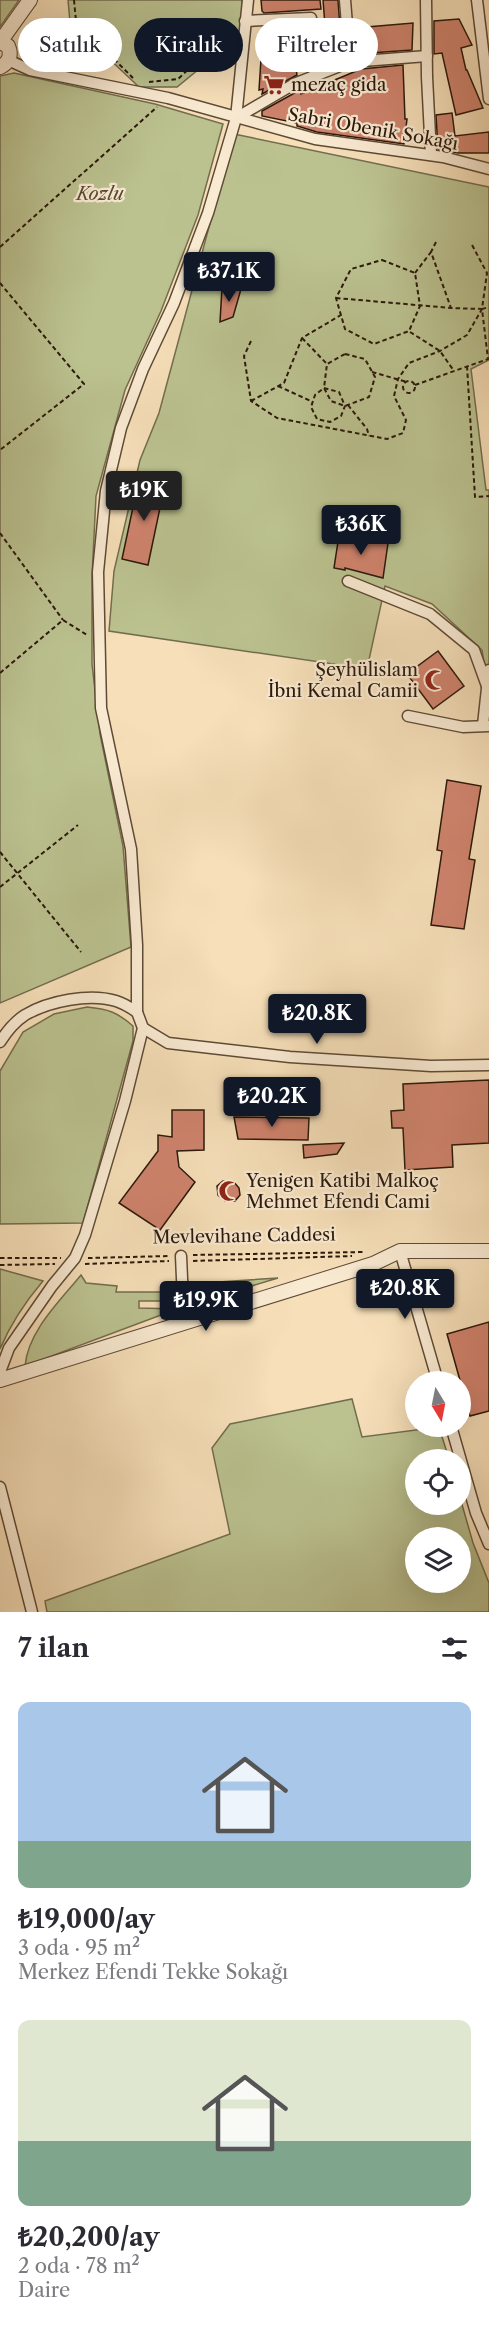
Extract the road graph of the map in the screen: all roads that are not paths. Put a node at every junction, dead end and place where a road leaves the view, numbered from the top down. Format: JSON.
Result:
{"nodes":[{"id":1,"x":30,"y":0,"type":"edge"},
{"id":2,"x":248,"y":0,"type":"edge"},
{"id":3,"x":345,"y":0,"type":"edge"},
{"id":4,"x":426,"y":0,"type":"edge"},
{"id":5,"x":477,"y":0,"type":"edge"},
{"id":6,"x":242,"y":18,"type":"edge"},
{"id":7,"x":346,"y":18,"type":"edge"},
{"id":8,"x":243,"y":23,"type":"edge"},
{"id":9,"x":484,"y":28,"type":"edge"},
{"id":10,"x":0,"y":42,"type":"edge"},
{"id":11,"x":427,"y":56,"type":"junction"},
{"id":12,"x":378,"y":60,"type":"edge"},
{"id":13,"x":4,"y":63,"type":"edge"},
{"id":14,"x":238,"y":72,"type":"edge"},
{"id":15,"x":327,"y":72,"type":"edge"},
{"id":16,"x":315,"y":77,"type":"junction"},
{"id":17,"x":489,"y":99,"type":"edge"},
{"id":18,"x":236,"y":118,"type":"junction"},
{"id":19,"x":431,"y":155,"type":"junction"},
{"id":20,"x":489,"y":169,"type":"edge"},
{"id":21,"x":348,"y":581,"type":"dead end"},
{"id":22,"x":489,"y":670,"type":"edge"},
{"id":23,"x":487,"y":686,"type":"junction"},
{"id":24,"x":408,"y":716,"type":"dead end"},
{"id":25,"x":486,"y":726,"type":"edge"},
{"id":26,"x":137,"y":1012,"type":"junction"},
{"id":27,"x":143,"y":1028,"type":"junction"},
{"id":28,"x":0,"y":1042,"type":"edge"},
{"id":29,"x":489,"y":1065,"type":"edge"},
{"id":30,"x":400,"y":1251,"type":"junction"},
{"id":31,"x":489,"y":1251,"type":"edge"},
{"id":32,"x":181,"y":1258,"type":"road end"},
{"id":33,"x":184,"y":1323,"type":"junction"},
{"id":34,"x":435,"y":1371,"type":"edge"},
{"id":35,"x":0,"y":1372,"type":"edge"},
{"id":36,"x":0,"y":1380,"type":"edge"},
{"id":37,"x":454,"y":1437,"type":"edge"},
{"id":38,"x":0,"y":1487,"type":"edge"},
{"id":39,"x":489,"y":1544,"type":"edge"},
{"id":40,"x":32,"y":1612,"type":"edge"}],
"edges":[{"from":1,"to":10,"type":"street"},
{"from":2,"to":6,"type":"street"},
{"from":3,"to":7,"type":"street"},
{"from":4,"to":11,"type":"street"},
{"from":5,"to":9,"type":"street"},
{"from":8,"to":16,"type":"street"},
{"from":9,"to":17,"type":"street"},
{"from":10,"to":13,"type":"street"},
{"from":11,"to":12,"type":"street"},
{"from":11,"to":19,"type":"street"},
{"from":13,"to":18,"type":"street","name":"Sabri Obenik Sokağı"},
{"from":14,"to":18,"type":"street"},
{"from":15,"to":16,"type":"street"},
{"from":16,"to":18,"type":"street"},
{"from":18,"to":19,"type":"street","name":"Sabri Obenik Sokağı"},
{"from":18,"to":26,"type":"street"},
{"from":19,"to":20,"type":"street","name":"Sabri Obenik Sokağı"},
{"from":21,"to":23,"type":"street"},
{"from":22,"to":23,"type":"street"},
{"from":23,"to":25,"type":"street"},
{"from":24,"to":25,"type":"street"},
{"from":26,"to":27,"type":"street"},
{"from":26,"to":28,"type":"street"},
{"from":27,"to":29,"type":"street"},
{"from":27,"to":35,"type":"street"},
{"from":30,"to":31,"type":"street"},
{"from":30,"to":33,"type":"street"},
{"from":30,"to":34,"type":"street"},
{"from":32,"to":33,"type":"street"},
{"from":33,"to":36,"type":"street"},
{"from":37,"to":39,"type":"street"},
{"from":38,"to":40,"type":"street"}]}
